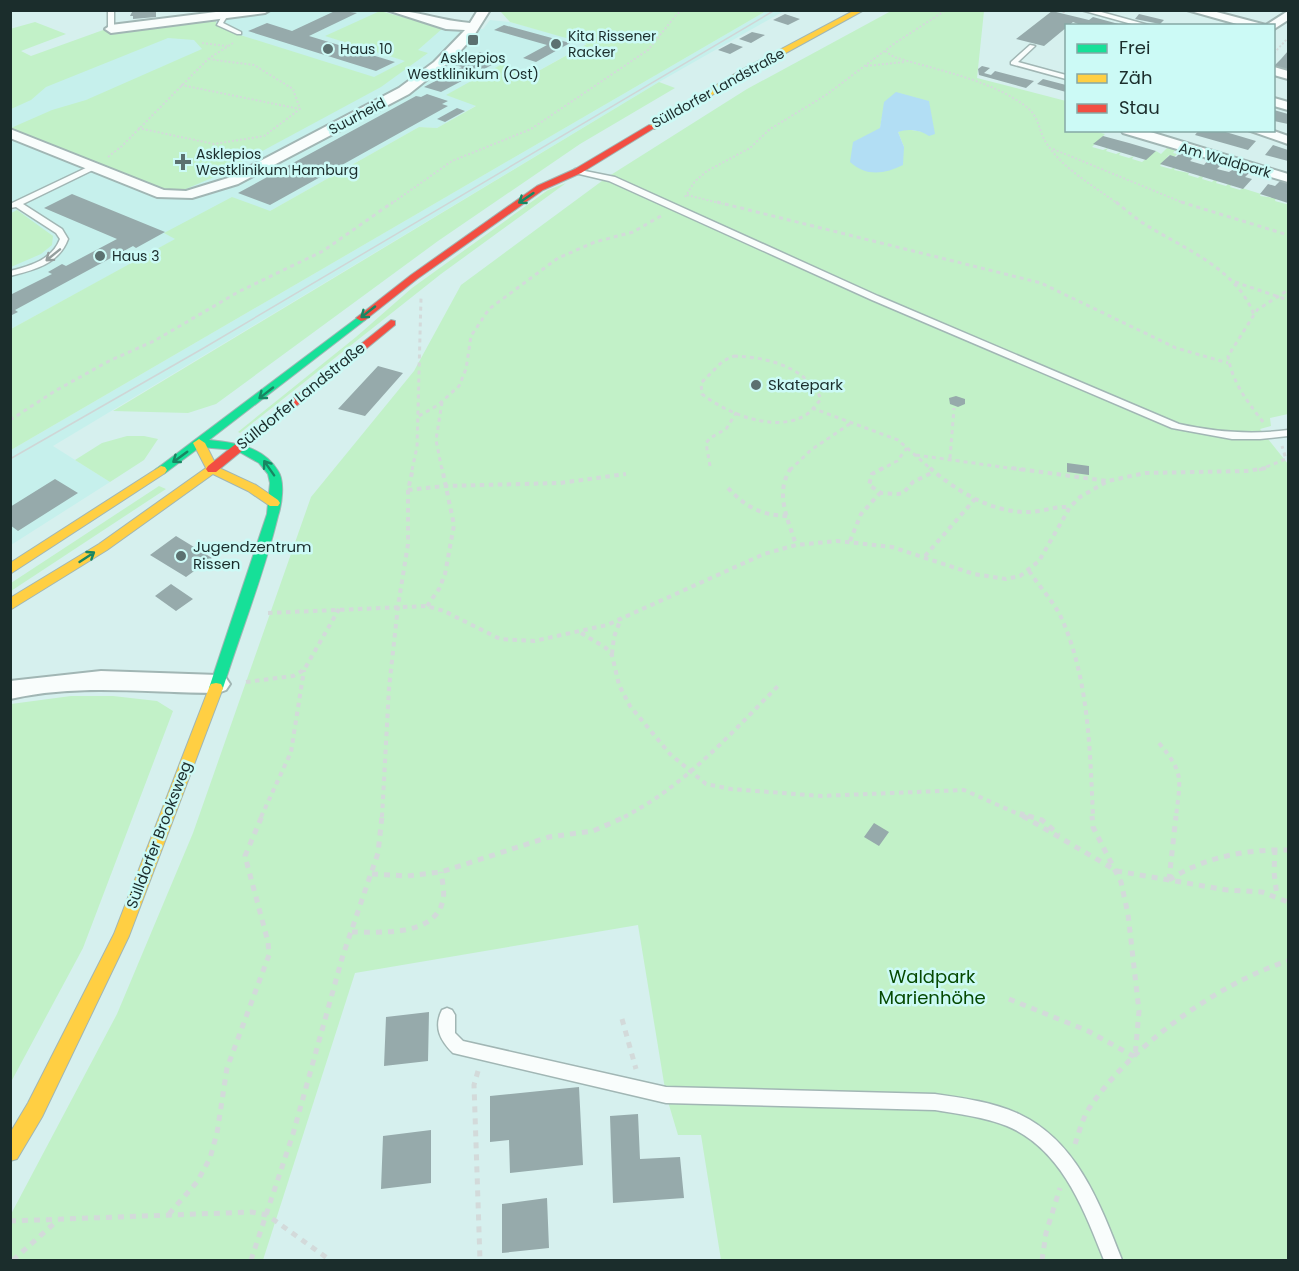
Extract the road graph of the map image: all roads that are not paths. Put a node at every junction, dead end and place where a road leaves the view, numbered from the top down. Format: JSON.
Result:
{"nodes":[{"id":1,"x":111,"y":10,"type":"edge"},
{"id":2,"x":265,"y":10,"type":"edge"},
{"id":3,"x":392,"y":10,"type":"edge"},
{"id":4,"x":484,"y":10,"type":"edge"},
{"id":5,"x":861,"y":10,"type":"edge"},
{"id":6,"x":1084,"y":10,"type":"edge"},
{"id":7,"x":1192,"y":10,"type":"edge"},
{"id":8,"x":245,"y":12,"type":"edge"},
{"id":9,"x":225,"y":15,"type":"junction"},
{"id":10,"x":1288,"y":15,"type":"edge"},
{"id":11,"x":1220,"y":22,"type":"edge"},
{"id":12,"x":1141,"y":24,"type":"edge"},
{"id":13,"x":1240,"y":24,"type":"edge"},
{"id":14,"x":1275,"y":25,"type":"edge"},
{"id":15,"x":474,"y":27,"type":"junction"},
{"id":16,"x":111,"y":29,"type":"joint"},
{"id":17,"x":239,"y":33,"type":"road end"},
{"id":18,"x":1032,"y":46,"type":"dead end"},
{"id":19,"x":1065,"y":77,"type":"edge"},
{"id":20,"x":1135,"y":132,"type":"edge"},
{"id":21,"x":1262,"y":132,"type":"edge"},
{"id":22,"x":10,"y":133,"type":"edge"},
{"id":23,"x":1288,"y":140,"type":"edge"},
{"id":24,"x":93,"y":168,"type":"junction"},
{"id":25,"x":578,"y":171,"type":"junction"},
{"id":26,"x":1288,"y":178,"type":"edge"},
{"id":27,"x":559,"y":195,"type":"dead end"},
{"id":28,"x":14,"y":206,"type":"edge"},
{"id":29,"x":10,"y":274,"type":"edge"},
{"id":30,"x":421,"y":298,"type":"road end"},
{"id":31,"x":1288,"y":433,"type":"edge"},
{"id":32,"x":200,"y":443,"type":"junction"},
{"id":33,"x":240,"y":447,"type":"junction"},
{"id":34,"x":212,"y":469,"type":"junction"},
{"id":35,"x":274,"y":503,"type":"junction"},
{"id":36,"x":10,"y":570,"type":"edge"},
{"id":37,"x":10,"y":605,"type":"edge"},
{"id":38,"x":218,"y":684,"type":"junction"},
{"id":39,"x":10,"y":690,"type":"edge"},
{"id":40,"x":447,"y":1015,"type":"dead end"},
{"id":41,"x":10,"y":1152,"type":"edge"},
{"id":42,"x":1113,"y":1260,"type":"edge"}],
"edges":[{"from":1,"to":16,"type":"lane"},
{"from":2,"to":8,"type":"street"},
{"from":3,"to":15,"type":"street"},
{"from":4,"to":15,"type":"street","name":"Suurheid"},
{"from":5,"to":25,"type":"main road","name":"Sülldorfer Landstraße"},
{"from":6,"to":12,"type":"lane"},
{"from":7,"to":11,"type":"street"},
{"from":8,"to":9,"type":"street"},
{"from":9,"to":16,"type":"street"},
{"from":9,"to":17,"type":"lane"},
{"from":10,"to":14,"type":"street"},
{"from":11,"to":13,"type":"street"},
{"from":15,"to":24,"type":"street","name":"Suurheid"},
{"from":18,"to":19,"type":"lane"},
{"from":20,"to":26,"type":"street","name":"Am Waldpark"},
{"from":21,"to":23,"type":"street"},
{"from":22,"to":24,"type":"street","name":"Suurheid"},
{"from":24,"to":28,"type":"lane"},
{"from":25,"to":27,"type":"main road","name":"Sülldorfer Landstraße"},
{"from":25,"to":31,"type":"lane"},
{"from":25,"to":32,"type":"main road","name":"Sülldorfer Landstraße","one_way":true},
{"from":28,"to":29,"type":"lane","one_way":true},
{"from":30,"to":33,"type":"main road","name":"Sülldorfer Landstraße"},
{"from":32,"to":33,"type":"main road","name":"Sülldorfer Brooksweg"},
{"from":32,"to":34,"type":"main road"},
{"from":32,"to":36,"type":"main road","name":"Sülldorfer Landstraße","one_way":true},
{"from":33,"to":34,"type":"main road","name":"Sülldorfer Landstraße"},
{"from":35,"to":33,"type":"main road","name":"Sülldorfer Brooksweg","one_way":true},
{"from":34,"to":35,"type":"main road"},
{"from":37,"to":34,"type":"main road","name":"Sülldorfer Landstraße","one_way":true},
{"from":35,"to":38,"type":"main road","name":"Sülldorfer Brooksweg"},
{"from":38,"to":39,"type":"street"},
{"from":38,"to":41,"type":"main road","name":"Sülldorfer Brooksweg"},
{"from":40,"to":42,"type":"lane"}]}
